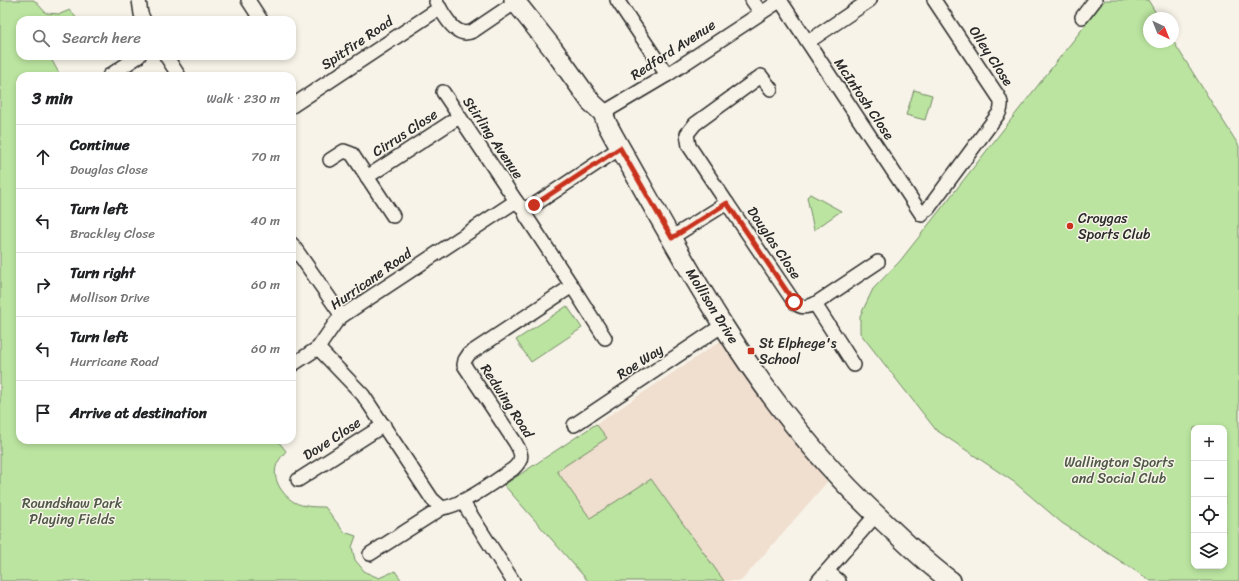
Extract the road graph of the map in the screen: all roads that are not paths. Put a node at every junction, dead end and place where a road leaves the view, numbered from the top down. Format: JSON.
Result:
{"nodes":[{"id":1,"x":139,"y":0,"type":"edge"},
{"id":2,"x":248,"y":0,"type":"edge"},
{"id":3,"x":617,"y":0,"type":"edge"},
{"id":4,"x":752,"y":0,"type":"edge"},
{"id":5,"x":780,"y":0,"type":"edge"},
{"id":6,"x":870,"y":0,"type":"edge"},
{"id":7,"x":934,"y":0,"type":"edge"},
{"id":8,"x":1095,"y":0,"type":"edge"},
{"id":9,"x":515,"y":1,"type":"edge"},
{"id":10,"x":438,"y":4,"type":"edge"},
{"id":11,"x":760,"y":13,"type":"junction"},
{"id":12,"x":142,"y":16,"type":"edge"},
{"id":13,"x":258,"y":16,"type":"edge"},
{"id":14,"x":1082,"y":17,"type":"dead end"},
{"id":15,"x":808,"y":42,"type":"junction"},
{"id":16,"x":133,"y":60,"type":"edge"},
{"id":17,"x":169,"y":60,"type":"edge"},
{"id":18,"x":115,"y":72,"type":"edge"},
{"id":19,"x":176,"y":72,"type":"edge"},
{"id":20,"x":667,"y":75,"type":"junction"},
{"id":21,"x":771,"y":89,"type":"dead end"},
{"id":22,"x":443,"y":92,"type":"dead end"},
{"id":23,"x":296,"y":103,"type":"edge"},
{"id":24,"x":603,"y":113,"type":"junction"},
{"id":25,"x":459,"y":117,"type":"junction"},
{"id":26,"x":620,"y":148,"type":"junction"},
{"id":27,"x":330,"y":160,"type":"dead end"},
{"id":28,"x":367,"y":177,"type":"junction"},
{"id":29,"x":727,"y":203,"type":"junction"},
{"id":30,"x":519,"y":205,"type":"junction"},
{"id":31,"x":925,"y":212,"type":"joint"},
{"id":32,"x":393,"y":216,"type":"dead end"},
{"id":33,"x":672,"y":238,"type":"junction"},
{"id":34,"x":296,"y":250,"type":"edge"},
{"id":35,"x":878,"y":262,"type":"dead end"},
{"id":36,"x":572,"y":286,"type":"junction"},
{"id":37,"x":815,"y":304,"type":"junction"},
{"id":38,"x":342,"y":316,"type":"junction"},
{"id":39,"x":723,"y":325,"type":"junction"},
{"id":40,"x":605,"y":338,"type":"dead end"},
{"id":41,"x":318,"y":348,"type":"junction"},
{"id":42,"x":296,"y":362,"type":"edge"},
{"id":43,"x":854,"y":365,"type":"dead end"},
{"id":44,"x":384,"y":425,"type":"junction"},
{"id":45,"x":574,"y":425,"type":"dead end"},
{"id":46,"x":298,"y":480,"type":"dead end"},
{"id":47,"x":462,"y":501,"type":"junction"},
{"id":48,"x":442,"y":508,"type":"junction"},
{"id":49,"x":876,"y":515,"type":"junction"},
{"id":50,"x":370,"y":554,"type":"dead end"},
{"id":51,"x":931,"y":565,"type":"edge"},
{"id":52,"x":827,"y":571,"type":"junction"},
{"id":53,"x":511,"y":580,"type":"edge"},
{"id":54,"x":818,"y":581,"type":"edge"},
{"id":55,"x":839,"y":581,"type":"edge"}],
"edges":[{"from":1,"to":12,"type":"street"},
{"from":2,"to":13,"type":"street"},
{"from":3,"to":20,"type":"street"},
{"from":4,"to":11,"type":"street"},
{"from":5,"to":11,"type":"street","name":"Redford Avenue"},
{"from":5,"to":15,"type":"street","name":"McIntosh Close"},
{"from":6,"to":15,"type":"street"},
{"from":7,"to":31,"type":"street","name":"Olley Close"},
{"from":8,"to":14,"type":"street"},
{"from":9,"to":10,"type":"street","name":"Spitfire Road"},
{"from":9,"to":24,"type":"main road","name":"Mollison Drive"},
{"from":10,"to":23,"type":"street","name":"Spitfire Road"},
{"from":11,"to":20,"type":"street","name":"Redford Avenue"},
{"from":15,"to":31,"type":"street","name":"McIntosh Close"},
{"from":16,"to":18,"type":"street"},
{"from":17,"to":19,"type":"street"},
{"from":20,"to":24,"type":"street","name":"Redford Avenue"},
{"from":21,"to":29,"type":"street","name":"Douglas Close"},
{"from":22,"to":25,"type":"street","name":"Stirling Avenue"},
{"from":24,"to":26,"type":"main road","name":"Mollison Drive"},
{"from":25,"to":28,"type":"street","name":"Cirrus Close"},
{"from":25,"to":30,"type":"street","name":"Stirling Avenue"},
{"from":26,"to":30,"type":"street","name":"Hurricane Road"},
{"from":26,"to":33,"type":"main road","name":"Mollison Drive"},
{"from":27,"to":28,"type":"street","name":"Cirrus Close"},
{"from":28,"to":32,"type":"street","name":"Cirrus Close"},
{"from":29,"to":33,"type":"street"},
{"from":29,"to":37,"type":"street","name":"Douglas Close"},
{"from":30,"to":36,"type":"street"},
{"from":30,"to":38,"type":"street","name":"Hurricane Road"},
{"from":33,"to":39,"type":"main road","name":"Mollison Drive"},
{"from":34,"to":38,"type":"street"},
{"from":35,"to":37,"type":"street"},
{"from":36,"to":40,"type":"street"},
{"from":36,"to":47,"type":"street","name":"Redwing Road"},
{"from":37,"to":43,"type":"street"},
{"from":38,"to":41,"type":"street","name":"Hurricane Road"},
{"from":39,"to":45,"type":"street","name":"Roe Way"},
{"from":39,"to":49,"type":"main road","name":"Mollison Drive"},
{"from":41,"to":42,"type":"street"},
{"from":41,"to":44,"type":"street"},
{"from":44,"to":46,"type":"street","name":"Dove Close"},
{"from":44,"to":48,"type":"street"},
{"from":47,"to":48,"type":"street","name":"Redwing Road"},
{"from":47,"to":53,"type":"street"},
{"from":48,"to":50,"type":"street","name":"Redwing Road"},
{"from":49,"to":51,"type":"main road","name":"Mollison Drive"},
{"from":49,"to":52,"type":"street"},
{"from":52,"to":54,"type":"street"},
{"from":52,"to":55,"type":"street"}]}
